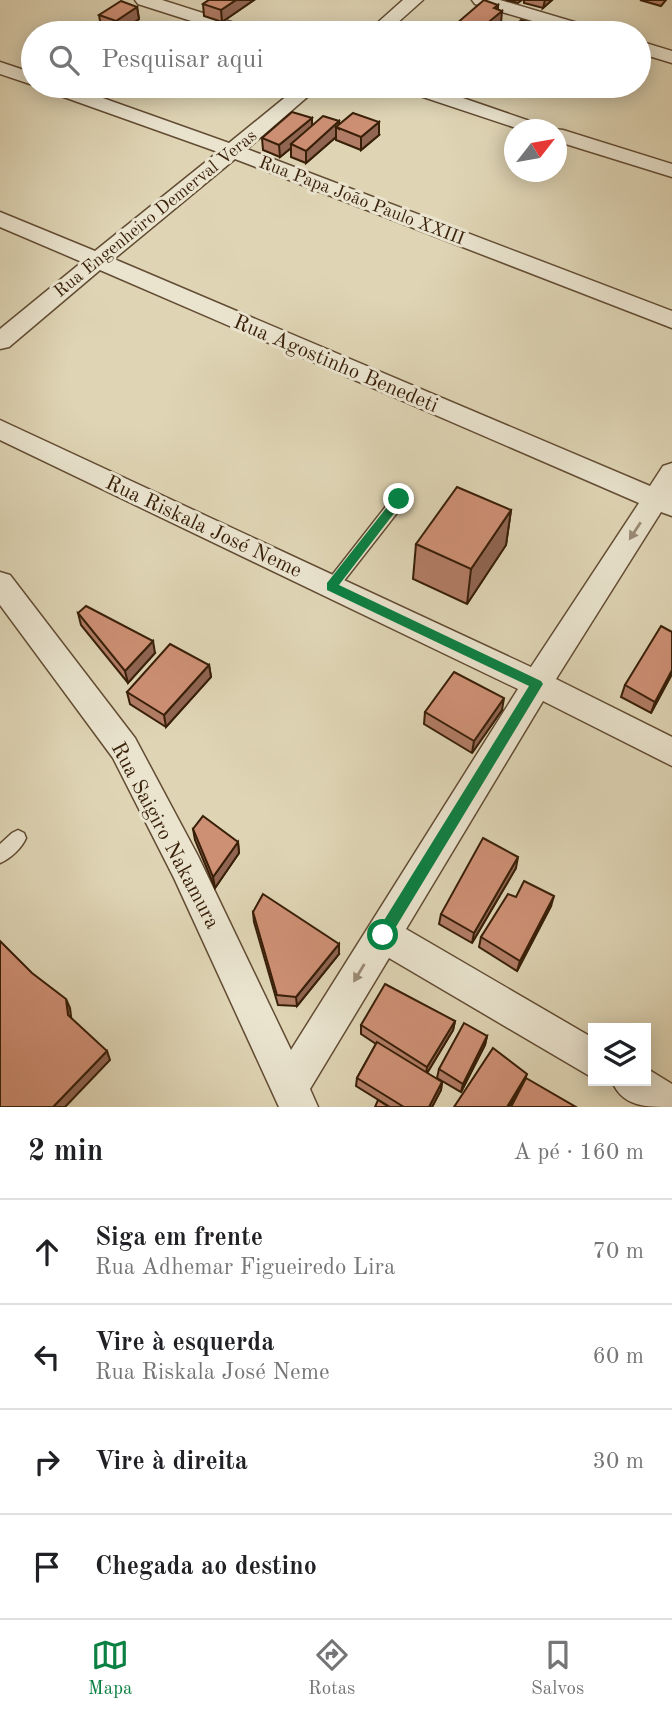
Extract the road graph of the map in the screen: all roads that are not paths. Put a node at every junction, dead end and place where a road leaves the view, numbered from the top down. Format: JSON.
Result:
{"nodes":[{"id":1,"x":144,"y":0,"type":"edge"},
{"id":2,"x":414,"y":0,"type":"edge"},
{"id":3,"x":481,"y":0,"type":"edge"},
{"id":4,"x":210,"y":21,"type":"edge"},
{"id":5,"x":389,"y":21,"type":"edge"},
{"id":6,"x":552,"y":21,"type":"edge"},
{"id":7,"x":651,"y":51,"type":"edge"},
{"id":8,"x":672,"y":57,"type":"edge"},
{"id":9,"x":0,"y":68,"type":"edge"},
{"id":10,"x":21,"y":75,"type":"edge"},
{"id":11,"x":85,"y":98,"type":"edge"},
{"id":12,"x":296,"y":98,"type":"edge"},
{"id":13,"x":446,"y":98,"type":"edge"},
{"id":14,"x":510,"y":119,"type":"edge"},
{"id":15,"x":567,"y":138,"type":"edge"},
{"id":16,"x":231,"y":150,"type":"junction"},
{"id":17,"x":672,"y":171,"type":"edge"},
{"id":18,"x":0,"y":219,"type":"edge"},
{"id":19,"x":96,"y":260,"type":"junction"},
{"id":20,"x":672,"y":320,"type":"edge"},
{"id":21,"x":0,"y":341,"type":"edge"},
{"id":22,"x":0,"y":429,"type":"edge"},
{"id":23,"x":666,"y":493,"type":"edge"},
{"id":24,"x":399,"y":499,"type":"dead end"},
{"id":25,"x":0,"y":583,"type":"edge"},
{"id":26,"x":331,"y":587,"type":"junction"},
{"id":27,"x":537,"y":684,"type":"junction"},
{"id":28,"x":672,"y":752,"type":"edge"},
{"id":29,"x":18,"y":838,"type":"dead end"},
{"id":30,"x":0,"y":855,"type":"edge"},
{"id":31,"x":383,"y":935,"type":"junction"},
{"id":32,"x":588,"y":1056,"type":"edge"},
{"id":33,"x":640,"y":1086,"type":"edge"},
{"id":34,"x":295,"y":1096,"type":"edge"},
{"id":35,"x":672,"y":1105,"type":"edge"}],
"edges":[{"from":1,"to":4,"type":"street"},
{"from":2,"to":5,"type":"street"},
{"from":3,"to":6,"type":"street"},
{"from":7,"to":8,"type":"street"},
{"from":9,"to":10,"type":"street"},
{"from":11,"to":16,"type":"street","name":"Rua Papa João Paulo XXIII"},
{"from":12,"to":16,"type":"street","name":"Rua Engenheiro Demerval Veras"},
{"from":13,"to":14,"type":"street"},
{"from":15,"to":17,"type":"street"},
{"from":16,"to":19,"type":"street","name":"Rua Engenheiro Demerval Veras"},
{"from":16,"to":20,"type":"street","name":"Rua Papa João Paulo XXIII"},
{"from":18,"to":19,"type":"street","name":"Rua Agostinho Benedeti"},
{"from":19,"to":21,"type":"street","name":"Rua Engenheiro Demerval Veras"},
{"from":19,"to":23,"type":"street","name":"Rua Agostinho Benedeti"},
{"from":22,"to":26,"type":"street","name":"Rua Riskala José Neme"},
{"from":23,"to":27,"type":"street","one_way":true},
{"from":24,"to":26,"type":"lane"},
{"from":25,"to":34,"type":"street","name":"Rua Saigiro Nakamura"},
{"from":26,"to":27,"type":"street","name":"Rua Riskala José Neme"},
{"from":27,"to":28,"type":"street","name":"Rua Riskala José Neme"},
{"from":27,"to":31,"type":"street"},
{"from":29,"to":30,"type":"lane"},
{"from":31,"to":32,"type":"street"},
{"from":31,"to":34,"type":"street","one_way":true},
{"from":33,"to":35,"type":"street"}]}
